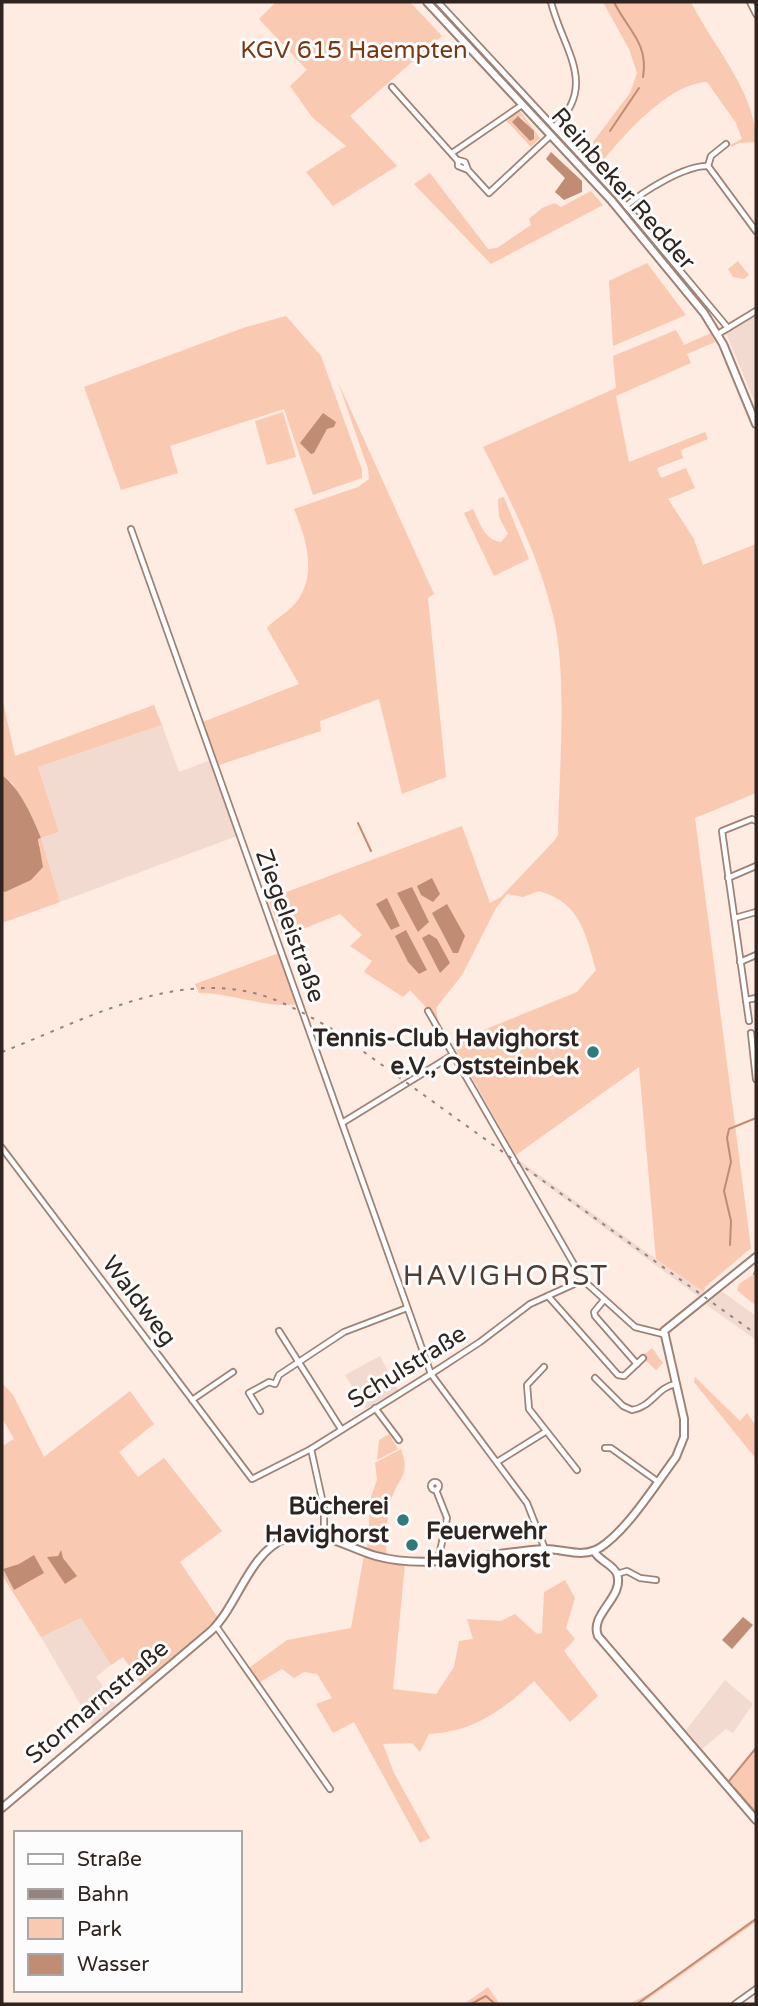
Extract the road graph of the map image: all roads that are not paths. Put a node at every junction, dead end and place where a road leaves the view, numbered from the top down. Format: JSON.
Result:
{"nodes":[{"id":1,"x":427,"y":2,"type":"edge"},
{"id":2,"x":438,"y":2,"type":"edge"},
{"id":3,"x":551,"y":2,"type":"edge"},
{"id":4,"x":750,"y":2,"type":"edge"},
{"id":5,"x":756,"y":14,"type":"edge"},
{"id":6,"x":392,"y":87,"type":"dead end"},
{"id":7,"x":522,"y":104,"type":"junction"},
{"id":8,"x":554,"y":127,"type":"junction"},
{"id":9,"x":551,"y":135,"type":"junction"},
{"id":10,"x":726,"y":144,"type":"dead end"},
{"id":11,"x":451,"y":153,"type":"junction"},
{"id":12,"x":708,"y":166,"type":"junction"},
{"id":13,"x":626,"y":206,"type":"junction"},
{"id":14,"x":756,"y":231,"type":"edge"},
{"id":15,"x":756,"y":311,"type":"edge"},
{"id":16,"x":728,"y":328,"type":"junction"},
{"id":17,"x":718,"y":334,"type":"junction"},
{"id":18,"x":756,"y":424,"type":"edge"},
{"id":19,"x":131,"y":529,"type":"dead end"},
{"id":20,"x":756,"y":821,"type":"edge"},
{"id":21,"x":756,"y":866,"type":"edge"},
{"id":22,"x":728,"y":878,"type":"junction"},
{"id":23,"x":756,"y":912,"type":"edge"},
{"id":24,"x":734,"y":918,"type":"junction"},
{"id":25,"x":756,"y":955,"type":"edge"},
{"id":26,"x":740,"y":962,"type":"junction"},
{"id":27,"x":756,"y":998,"type":"edge"},
{"id":28,"x":747,"y":1000,"type":"junction"},
{"id":29,"x":428,"y":1011,"type":"dead end"},
{"id":30,"x":749,"y":1021,"type":"dead end"},
{"id":31,"x":751,"y":1033,"type":"dead end"},
{"id":32,"x":754,"y":1051,"type":"edge"},
{"id":33,"x":452,"y":1056,"type":"junction"},
{"id":34,"x":756,"y":1079,"type":"edge"},
{"id":35,"x":342,"y":1123,"type":"junction"},
{"id":36,"x":2,"y":1148,"type":"edge"},
{"id":37,"x":756,"y":1257,"type":"edge"},
{"id":38,"x":583,"y":1280,"type":"junction"},
{"id":39,"x":548,"y":1296,"type":"junction"},
{"id":40,"x":604,"y":1300,"type":"junction"},
{"id":41,"x":407,"y":1308,"type":"junction"},
{"id":42,"x":279,"y":1331,"type":"dead end"},
{"id":43,"x":663,"y":1334,"type":"junction"},
{"id":44,"x":643,"y":1359,"type":"dead end"},
{"id":45,"x":299,"y":1362,"type":"junction"},
{"id":46,"x":637,"y":1364,"type":"junction"},
{"id":47,"x":544,"y":1367,"type":"dead end"},
{"id":48,"x":233,"y":1372,"type":"dead end"},
{"id":49,"x":431,"y":1374,"type":"junction"},
{"id":50,"x":595,"y":1378,"type":"dead end"},
{"id":51,"x":676,"y":1384,"type":"junction"},
{"id":52,"x":192,"y":1400,"type":"junction"},
{"id":53,"x":375,"y":1408,"type":"junction"},
{"id":54,"x":260,"y":1411,"type":"dead end"},
{"id":55,"x":341,"y":1429,"type":"junction"},
{"id":56,"x":545,"y":1432,"type":"junction"},
{"id":57,"x":399,"y":1440,"type":"dead end"},
{"id":58,"x":605,"y":1448,"type":"dead end"},
{"id":59,"x":311,"y":1449,"type":"junction"},
{"id":60,"x":497,"y":1462,"type":"junction"},
{"id":61,"x":578,"y":1470,"type":"dead end"},
{"id":62,"x":248,"y":1475,"type":"joint"},
{"id":63,"x":657,"y":1481,"type":"junction"},
{"id":64,"x":436,"y":1490,"type":"dead end"},
{"id":65,"x":324,"y":1537,"type":"junction"},
{"id":66,"x":545,"y":1549,"type":"junction"},
{"id":67,"x":594,"y":1551,"type":"junction"},
{"id":68,"x":438,"y":1561,"type":"junction"},
{"id":69,"x":617,"y":1573,"type":"junction"},
{"id":70,"x":656,"y":1580,"type":"dead end"},
{"id":71,"x":216,"y":1626,"type":"junction"},
{"id":72,"x":330,"y":1789,"type":"dead end"},
{"id":73,"x":2,"y":1808,"type":"edge"},
{"id":74,"x":756,"y":1820,"type":"edge"},
{"id":75,"x":756,"y":1989,"type":"edge"},
{"id":76,"x":734,"y":2004,"type":"edge"}],
"edges":[{"from":1,"to":7,"type":"street","name":"Reinbeker Redder"},
{"from":2,"to":8,"type":"street","name":"Reinbeker Redder"},
{"from":3,"to":8,"type":"street"},
{"from":4,"to":5,"type":"street"},
{"from":6,"to":11,"type":"street"},
{"from":7,"to":9,"type":"street","name":"Reinbeker Redder"},
{"from":7,"to":11,"type":"street"},
{"from":8,"to":13,"type":"street","name":"Reinbeker Redder"},
{"from":9,"to":11,"type":"street"},
{"from":9,"to":17,"type":"street","name":"Reinbeker Redder"},
{"from":10,"to":12,"type":"street"},
{"from":12,"to":13,"type":"street"},
{"from":12,"to":14,"type":"street"},
{"from":13,"to":16,"type":"street","name":"Reinbeker Redder"},
{"from":15,"to":16,"type":"street"},
{"from":16,"to":17,"type":"street"},
{"from":17,"to":18,"type":"street","name":"Reinbeker Redder"},
{"from":19,"to":35,"type":"street","name":"Ziegeleistraße"},
{"from":20,"to":22,"type":"street"},
{"from":21,"to":22,"type":"street"},
{"from":22,"to":24,"type":"street"},
{"from":23,"to":24,"type":"street"},
{"from":24,"to":26,"type":"street"},
{"from":25,"to":26,"type":"street"},
{"from":26,"to":28,"type":"street"},
{"from":27,"to":28,"type":"street"},
{"from":28,"to":30,"type":"street"},
{"from":29,"to":33,"type":"street"},
{"from":31,"to":32,"type":"street"},
{"from":32,"to":34,"type":"street"},
{"from":33,"to":35,"type":"street"},
{"from":33,"to":38,"type":"street"},
{"from":35,"to":41,"type":"street","name":"Ziegeleistraße"},
{"from":36,"to":52,"type":"street","name":"Waldweg"},
{"from":37,"to":43,"type":"street"},
{"from":38,"to":39,"type":"street","name":"Schulstraße"},
{"from":38,"to":40,"type":"street"},
{"from":39,"to":46,"type":"street"},
{"from":39,"to":49,"type":"street","name":"Schulstraße"},
{"from":40,"to":43,"type":"street"},
{"from":40,"to":46,"type":"street"},
{"from":41,"to":45,"type":"street"},
{"from":41,"to":49,"type":"street","name":"Ziegeleistraße"},
{"from":42,"to":45,"type":"street"},
{"from":43,"to":51,"type":"street"},
{"from":44,"to":46,"type":"street"},
{"from":45,"to":54,"type":"street"},
{"from":45,"to":55,"type":"street"},
{"from":47,"to":56,"type":"street"},
{"from":48,"to":52,"type":"street"},
{"from":49,"to":53,"type":"street","name":"Schulstraße"},
{"from":49,"to":60,"type":"street","name":"Ziegeleistraße"},
{"from":50,"to":51,"type":"street"},
{"from":51,"to":63,"type":"street"},
{"from":52,"to":62,"type":"street","name":"Waldweg"},
{"from":53,"to":55,"type":"street","name":"Schulstraße"},
{"from":53,"to":57,"type":"street"},
{"from":55,"to":59,"type":"street","name":"Schulstraße"},
{"from":56,"to":60,"type":"street"},
{"from":56,"to":61,"type":"street"},
{"from":58,"to":63,"type":"street"},
{"from":59,"to":62,"type":"street","name":"Schulstraße"},
{"from":59,"to":65,"type":"street"},
{"from":60,"to":66,"type":"street","name":"Ziegeleistraße"},
{"from":63,"to":67,"type":"street"},
{"from":64,"to":68,"type":"street"},
{"from":65,"to":68,"type":"street","name":"Stormarnstraße"},
{"from":65,"to":71,"type":"street","name":"Stormarnstraße"},
{"from":66,"to":67,"type":"street","name":"Stormarnstraße"},
{"from":66,"to":68,"type":"street","name":"Stormarnstraße"},
{"from":67,"to":69,"type":"street"},
{"from":69,"to":70,"type":"street"},
{"from":69,"to":74,"type":"street"},
{"from":71,"to":72,"type":"street"},
{"from":71,"to":73,"type":"street","name":"Stormarnstraße"},
{"from":75,"to":76,"type":"street"}]}
